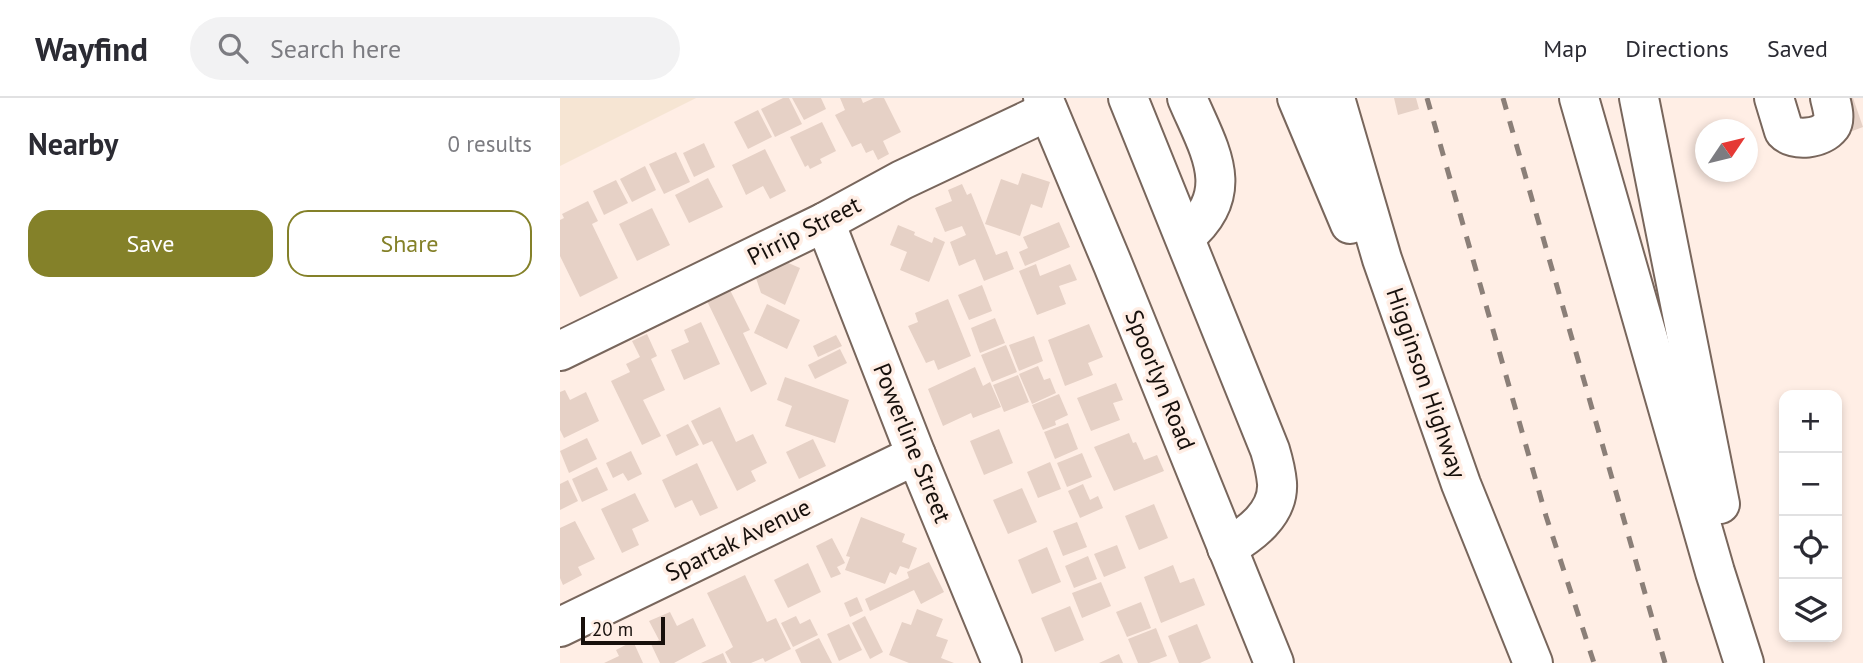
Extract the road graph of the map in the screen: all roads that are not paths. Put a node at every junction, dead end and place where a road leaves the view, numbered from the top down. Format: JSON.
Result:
{"nodes":[{"id":1,"x":1128,"y":98,"type":"edge"},
{"id":2,"x":1187,"y":98,"type":"edge"},
{"id":3,"x":1297,"y":98,"type":"edge"},
{"id":4,"x":1335,"y":98,"type":"edge"},
{"id":5,"x":1579,"y":98,"type":"edge"},
{"id":6,"x":1639,"y":98,"type":"edge"},
{"id":7,"x":1774,"y":98,"type":"edge"},
{"id":8,"x":1830,"y":98,"type":"edge"},
{"id":9,"x":1046,"y":104,"type":"edge"},
{"id":10,"x":825,"y":222,"type":"junction"},
{"id":11,"x":1185,"y":237,"type":"junction"},
{"id":12,"x":560,"y":351,"type":"edge"},
{"id":13,"x":916,"y":455,"type":"junction"},
{"id":14,"x":1461,"y":484,"type":"junction"},
{"id":15,"x":1227,"y":548,"type":"junction"},
{"id":16,"x":560,"y":627,"type":"edge"},
{"id":17,"x":1002,"y":663,"type":"edge"},
{"id":18,"x":1274,"y":663,"type":"edge"},
{"id":19,"x":1533,"y":663,"type":"edge"},
{"id":20,"x":1744,"y":663,"type":"edge"},
{"id":21,"x":1752,"y":663,"type":"edge"}],
"edges":[{"from":1,"to":11,"type":"main road"},
{"from":2,"to":11,"type":"main road"},
{"from":3,"to":14,"type":"main road"},
{"from":4,"to":14,"type":"main road","name":"Higginson Highway"},
{"from":5,"to":20,"type":"main road"},
{"from":6,"to":21,"type":"main road"},
{"from":7,"to":8,"type":"main road"},
{"from":9,"to":10,"type":"main road","name":"Pirrip Street"},
{"from":9,"to":15,"type":"main road","name":"Spoorlyn Road"},
{"from":10,"to":12,"type":"main road","name":"Pirrip Street"},
{"from":10,"to":13,"type":"main road","name":"Powerline Street"},
{"from":11,"to":15,"type":"main road"},
{"from":13,"to":16,"type":"main road","name":"Spartak Avenue"},
{"from":13,"to":17,"type":"main road","name":"Powerline Street"},
{"from":14,"to":19,"type":"main road","name":"Higginson Highway"},
{"from":15,"to":18,"type":"main road","name":"Spoorlyn Road"}]}
